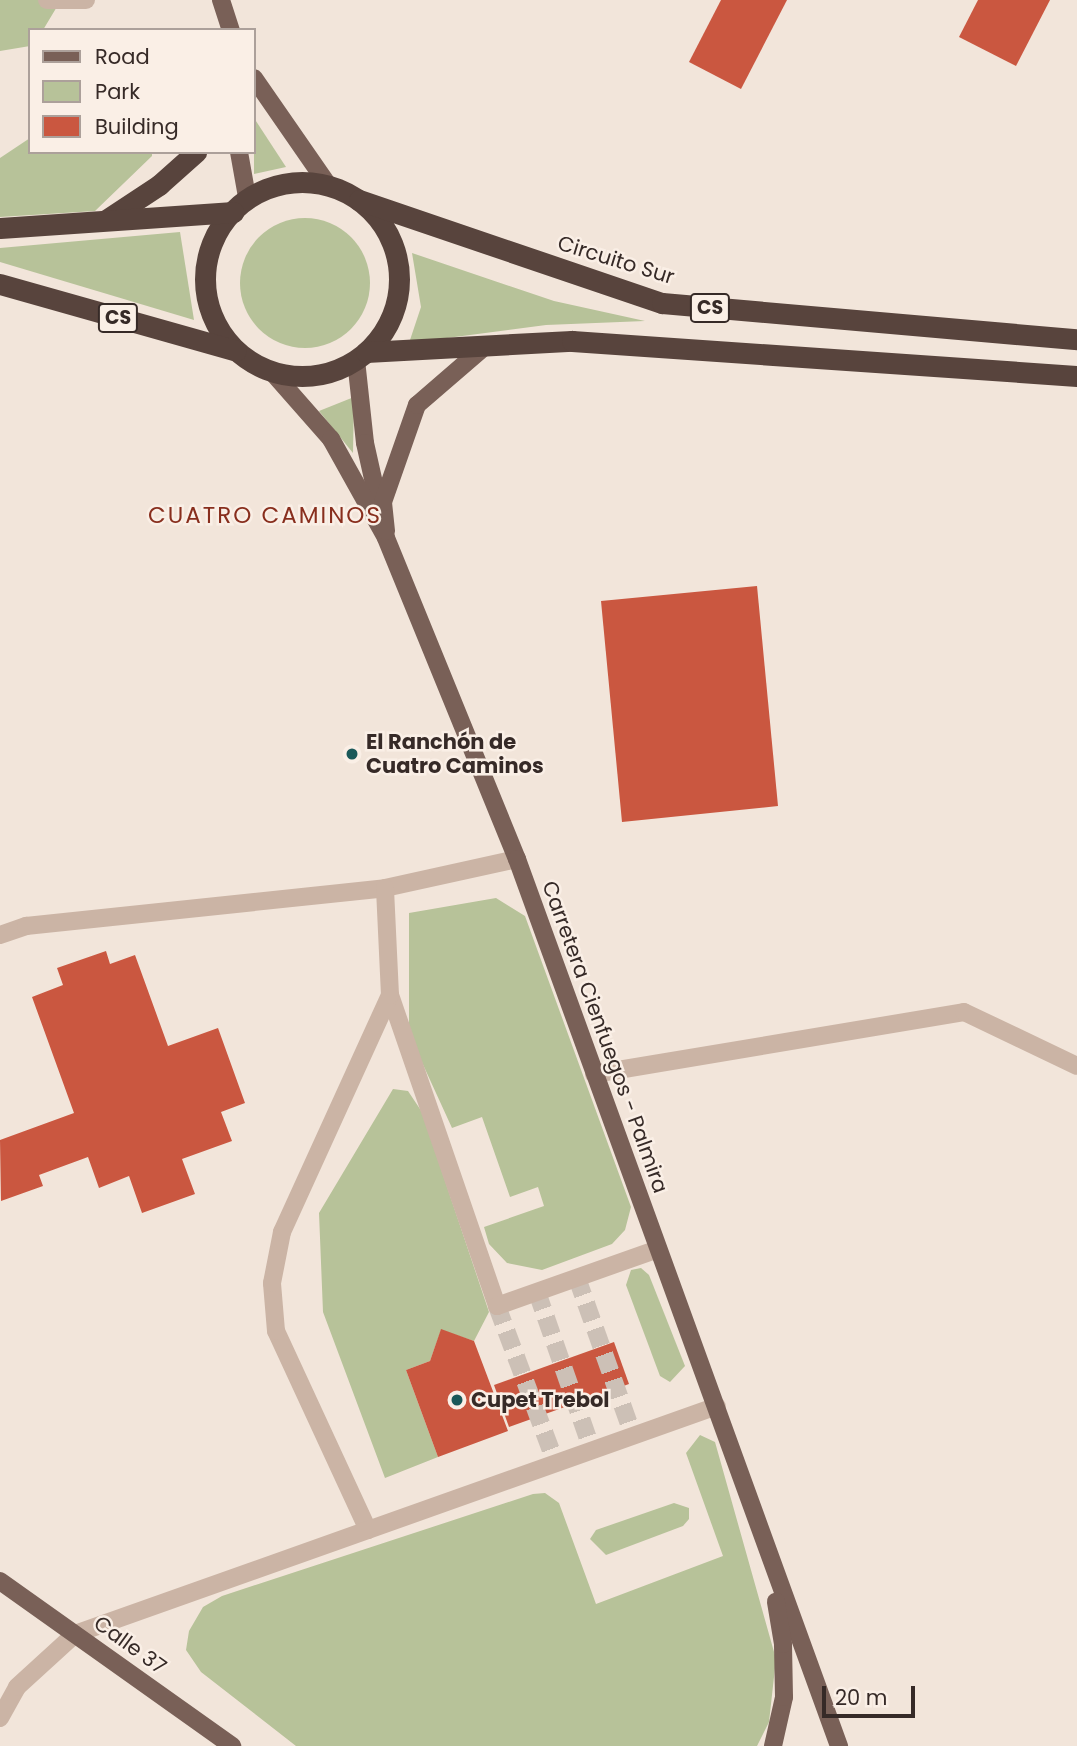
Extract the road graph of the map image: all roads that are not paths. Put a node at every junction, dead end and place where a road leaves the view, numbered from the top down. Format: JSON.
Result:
{"nodes":[{"id":1,"x":47,"y":0,"type":"edge"},
{"id":2,"x":86,"y":0,"type":"edge"},
{"id":3,"x":220,"y":0,"type":"edge"},
{"id":4,"x":229,"y":28,"type":"edge"},
{"id":5,"x":256,"y":82,"type":"edge"},
{"id":6,"x":194,"y":154,"type":"edge"},
{"id":7,"x":239,"y":154,"type":"edge"},
{"id":8,"x":328,"y":185,"type":"junction"},
{"id":9,"x":359,"y":200,"type":"junction"},
{"id":10,"x":240,"y":204,"type":"junction"},
{"id":11,"x":104,"y":222,"type":"junction"},
{"id":12,"x":0,"y":229,"type":"edge"},
{"id":13,"x":0,"y":284,"type":"edge"},
{"id":14,"x":1077,"y":339,"type":"edge"},
{"id":15,"x":483,"y":348,"type":"junction"},
{"id":16,"x":236,"y":351,"type":"junction"},
{"id":17,"x":361,"y":356,"type":"junction"},
{"id":18,"x":273,"y":373,"type":"junction"},
{"id":19,"x":1077,"y":376,"type":"edge"},
{"id":20,"x":386,"y":538,"type":"junction"},
{"id":21,"x":517,"y":859,"type":"junction"},
{"id":22,"x":385,"y":888,"type":"junction"},
{"id":23,"x":0,"y":935,"type":"edge"},
{"id":24,"x":390,"y":995,"type":"junction"},
{"id":25,"x":1077,"y":1066,"type":"edge"},
{"id":26,"x":594,"y":1074,"type":"junction"},
{"id":27,"x":657,"y":1249,"type":"junction"},
{"id":28,"x":717,"y":1406,"type":"junction"},
{"id":29,"x":368,"y":1530,"type":"junction"},
{"id":30,"x":768,"y":1557,"type":"junction"},
{"id":31,"x":0,"y":1581,"type":"edge"},
{"id":32,"x":75,"y":1634,"type":"junction"},
{"id":33,"x":0,"y":1718,"type":"edge"},
{"id":34,"x":232,"y":1746,"type":"edge"},
{"id":35,"x":773,"y":1746,"type":"edge"},
{"id":36,"x":839,"y":1746,"type":"edge"}],
"edges":[{"from":1,"to":2,"type":"street"},
{"from":3,"to":4,"type":"main road"},
{"from":5,"to":8,"type":"main road"},
{"from":6,"to":11,"type":"highway"},
{"from":7,"to":10,"type":"main road"},
{"from":8,"to":9,"type":"highway","number":"CS"},
{"from":8,"to":10,"type":"highway","number":"CS"},
{"from":9,"to":14,"type":"highway","name":"Circuito Sur","number":"CS"},
{"from":9,"to":17,"type":"highway","number":"CS"},
{"from":10,"to":11,"type":"highway","number":"CS"},
{"from":10,"to":16,"type":"highway","number":"CS"},
{"from":11,"to":12,"type":"highway","number":"CS"},
{"from":13,"to":16,"type":"highway","number":"CS"},
{"from":15,"to":17,"type":"highway","number":"CS"},
{"from":15,"to":19,"type":"highway","number":"CS"},
{"from":15,"to":20,"type":"main road"},
{"from":16,"to":18,"type":"highway","number":"CS"},
{"from":17,"to":18,"type":"highway","number":"CS"},
{"from":17,"to":20,"type":"main road","name":"Carretera Cienfuegos - Palmira"},
{"from":18,"to":20,"type":"main road","name":"Carretera Cienfuegos - Palmira"},
{"from":20,"to":21,"type":"main road","name":"Carretera Cienfuegos - Palmira"},
{"from":21,"to":22,"type":"street"},
{"from":21,"to":26,"type":"main road","name":"Carretera Cienfuegos - Palmira"},
{"from":22,"to":23,"type":"street"},
{"from":22,"to":24,"type":"street"},
{"from":24,"to":27,"type":"street"},
{"from":24,"to":29,"type":"street"},
{"from":25,"to":26,"type":"street"},
{"from":26,"to":27,"type":"main road","name":"Carretera Cienfuegos - Palmira"},
{"from":27,"to":28,"type":"main road","name":"Carretera Cienfuegos - Palmira"},
{"from":28,"to":29,"type":"street"},
{"from":28,"to":30,"type":"main road","name":"Carretera Cienfuegos - Palmira"},
{"from":29,"to":32,"type":"street"},
{"from":30,"to":35,"type":"main road","name":"Carretera Cienfuegos - Palmira"},
{"from":30,"to":36,"type":"main road","name":"Carretera Cienfuegos - Palmira"},
{"from":31,"to":32,"type":"main road","name":"Calle 37"},
{"from":32,"to":33,"type":"street"},
{"from":32,"to":34,"type":"main road","name":"Calle 37"}]}
